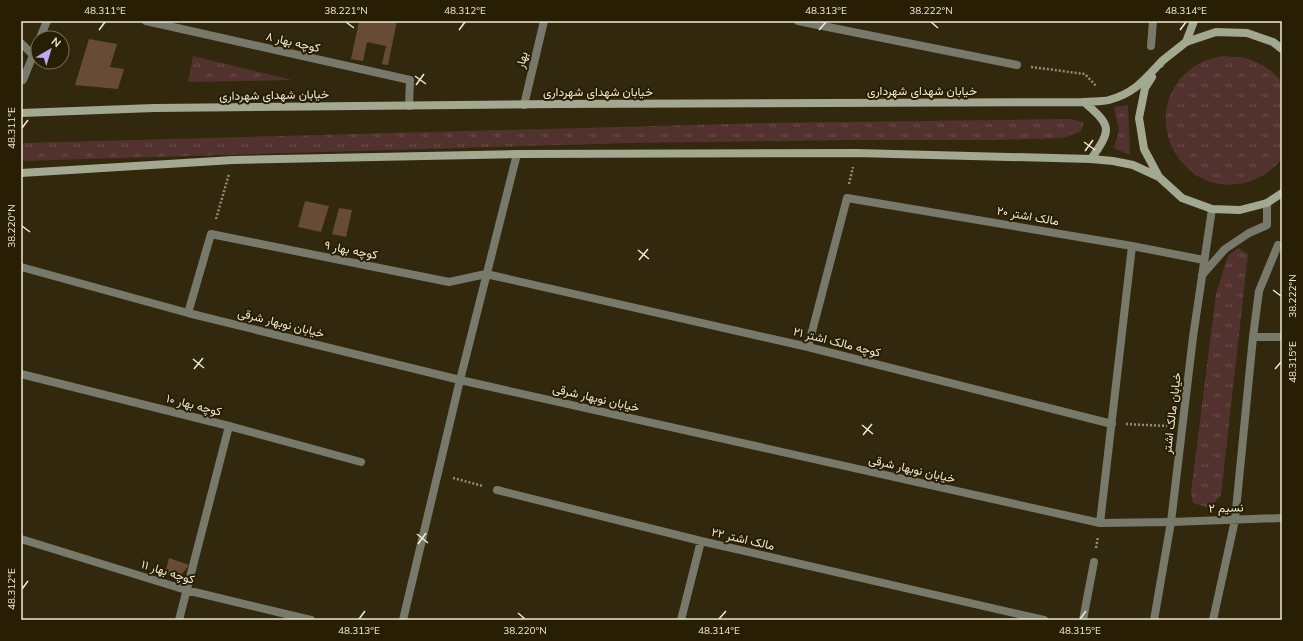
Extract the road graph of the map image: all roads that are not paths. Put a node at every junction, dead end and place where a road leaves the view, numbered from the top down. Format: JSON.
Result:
{"nodes":[{"id":1,"x":146,"y":21,"type":"edge"},
{"id":2,"x":544,"y":21,"type":"edge"},
{"id":3,"x":798,"y":21,"type":"edge"},
{"id":4,"x":1153,"y":21,"type":"edge"},
{"id":5,"x":1194,"y":21,"type":"edge"},
{"id":6,"x":1186,"y":42,"type":"junction"},
{"id":7,"x":21,"y":43,"type":"edge"},
{"id":8,"x":1151,"y":46,"type":"dead end"},
{"id":9,"x":1282,"y":49,"type":"edge"},
{"id":10,"x":30,"y":52,"type":"edge"},
{"id":11,"x":1162,"y":61,"type":"junction"},
{"id":12,"x":30,"y":62,"type":"edge"},
{"id":13,"x":1016,"y":65,"type":"road end"},
{"id":14,"x":22,"y":80,"type":"edge"},
{"id":15,"x":1084,"y":102,"type":"junction"},
{"id":16,"x":524,"y":105,"type":"junction"},
{"id":17,"x":409,"y":106,"type":"junction"},
{"id":18,"x":21,"y":113,"type":"edge"},
{"id":19,"x":517,"y":154,"type":"junction"},
{"id":20,"x":1091,"y":159,"type":"junction"},
{"id":21,"x":21,"y":173,"type":"edge"},
{"id":22,"x":1159,"y":177,"type":"junction"},
{"id":23,"x":1282,"y":193,"type":"edge"},
{"id":24,"x":1267,"y":203,"type":"junction"},
{"id":25,"x":1212,"y":209,"type":"junction"},
{"id":26,"x":1278,"y":245,"type":"dead end"},
{"id":27,"x":1132,"y":246,"type":"junction"},
{"id":28,"x":1204,"y":260,"type":"junction"},
{"id":29,"x":21,"y":267,"type":"edge"},
{"id":30,"x":486,"y":274,"type":"junction"},
{"id":31,"x":1202,"y":276,"type":"junction"},
{"id":32,"x":188,"y":313,"type":"junction"},
{"id":33,"x":1253,"y":337,"type":"junction"},
{"id":34,"x":1282,"y":337,"type":"edge"},
{"id":35,"x":808,"y":347,"type":"junction"},
{"id":36,"x":21,"y":374,"type":"edge"},
{"id":37,"x":460,"y":380,"type":"junction"},
{"id":38,"x":1112,"y":424,"type":"junction"},
{"id":39,"x":229,"y":426,"type":"junction"},
{"id":40,"x":361,"y":462,"type":"dead end"},
{"id":41,"x":497,"y":490,"type":"road end"},
{"id":42,"x":1282,"y":518,"type":"edge"},
{"id":43,"x":1235,"y":520,"type":"junction"},
{"id":44,"x":1100,"y":522,"type":"junction"},
{"id":45,"x":1171,"y":522,"type":"junction"},
{"id":46,"x":21,"y":539,"type":"edge"},
{"id":47,"x":701,"y":541,"type":"junction"},
{"id":48,"x":1094,"y":562,"type":"road end"},
{"id":49,"x":186,"y":590,"type":"junction"},
{"id":50,"x":179,"y":620,"type":"edge"},
{"id":51,"x":311,"y":620,"type":"edge"},
{"id":52,"x":403,"y":620,"type":"edge"},
{"id":53,"x":680,"y":620,"type":"edge"},
{"id":54,"x":1044,"y":620,"type":"edge"},
{"id":55,"x":1083,"y":620,"type":"edge"},
{"id":56,"x":1154,"y":620,"type":"edge"},
{"id":57,"x":1213,"y":620,"type":"edge"}],
"edges":[{"from":1,"to":17,"type":"street","name":"کوچه بهار ۸"},
{"from":2,"to":16,"type":"street","name":"بهار"},
{"from":3,"to":13,"type":"street"},
{"from":4,"to":8,"type":"street"},
{"from":5,"to":6,"type":"main road"},
{"from":6,"to":9,"type":"main road"},
{"from":6,"to":11,"type":"main road"},
{"from":7,"to":10,"type":"street"},
{"from":11,"to":15,"type":"main road","name":"خیابان شهدای شهرداری"},
{"from":11,"to":22,"type":"main road"},
{"from":12,"to":14,"type":"street"},
{"from":15,"to":16,"type":"main road","name":"خیابان شهدای شهرداری"},
{"from":15,"to":20,"type":"main road"},
{"from":16,"to":17,"type":"main road","name":"خیابان شهدای شهرداری"},
{"from":17,"to":18,"type":"main road","name":"خیابان شهدای شهرداری"},
{"from":19,"to":20,"type":"main road"},
{"from":19,"to":21,"type":"main road"},
{"from":19,"to":30,"type":"street"},
{"from":20,"to":22,"type":"main road"},
{"from":22,"to":25,"type":"main road"},
{"from":23,"to":24,"type":"main road"},
{"from":24,"to":25,"type":"main road"},
{"from":24,"to":31,"type":"street"},
{"from":25,"to":28,"type":"street","name":"خیابان مالک اشتر"},
{"from":26,"to":33,"type":"street"},
{"from":27,"to":28,"type":"street","name":"مالک اشتر ۲۰"},
{"from":27,"to":35,"type":"street","name":"مالک اشتر ۲۰"},
{"from":27,"to":38,"type":"street"},
{"from":28,"to":31,"type":"street","name":"خیابان مالک اشتر"},
{"from":29,"to":32,"type":"street","name":"خیابان نوبهار شرقی"},
{"from":30,"to":32,"type":"street","name":"کوچه بهار ۹"},
{"from":30,"to":35,"type":"street","name":"کوچه مالک اشتر ۲۱"},
{"from":30,"to":37,"type":"street"},
{"from":31,"to":45,"type":"street","name":"خیابان مالک اشتر"},
{"from":32,"to":37,"type":"street","name":"خیابان نوبهار شرقی"},
{"from":33,"to":34,"type":"street"},
{"from":33,"to":43,"type":"street"},
{"from":35,"to":38,"type":"street","name":"کوچه مالک اشتر ۲۱"},
{"from":36,"to":39,"type":"street","name":"کوچه بهار ۱۰"},
{"from":37,"to":44,"type":"street","name":"خیابان نوبهار شرقی"},
{"from":37,"to":52,"type":"street"},
{"from":38,"to":44,"type":"street"},
{"from":39,"to":40,"type":"street","name":"کوچه بهار ۱۰"},
{"from":39,"to":49,"type":"street"},
{"from":41,"to":47,"type":"street","name":"مالک اشتر ۲۲"},
{"from":42,"to":43,"type":"street","name":"نسیم ۲"},
{"from":43,"to":45,"type":"street","name":"نسیم ۲"},
{"from":43,"to":57,"type":"street"},
{"from":44,"to":45,"type":"street","name":"خیابان نوبهار شرقی"},
{"from":45,"to":56,"type":"street","name":"خیابان مالک اشتر"},
{"from":46,"to":49,"type":"street","name":"کوچه بهار ۱۱"},
{"from":47,"to":53,"type":"street"},
{"from":47,"to":54,"type":"street","name":"مالک اشتر ۲۲"},
{"from":48,"to":55,"type":"street"},
{"from":49,"to":50,"type":"street"},
{"from":49,"to":51,"type":"street","name":"کوچه بهار ۱۱"}]}
